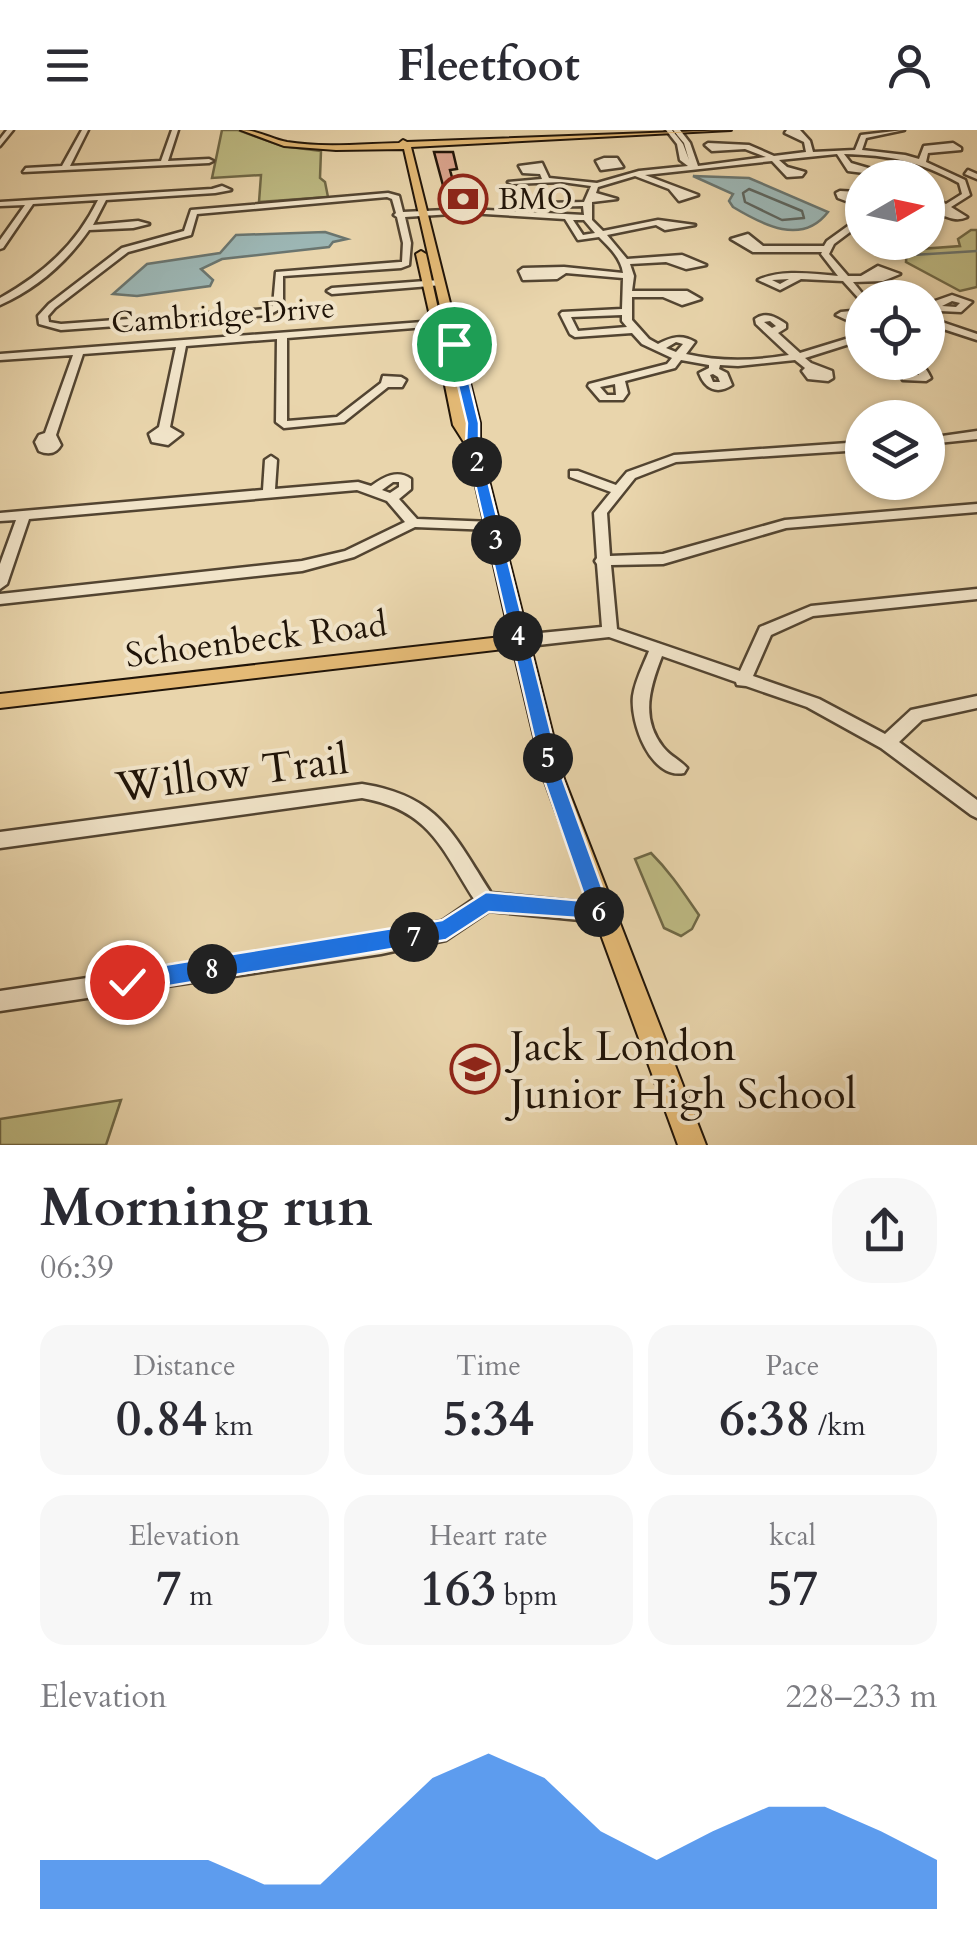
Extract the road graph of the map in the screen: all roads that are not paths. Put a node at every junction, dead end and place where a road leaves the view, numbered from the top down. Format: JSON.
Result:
{"nodes":[{"id":1,"x":10,"y":130,"type":"edge"},
{"id":2,"x":84,"y":130,"type":"edge"},
{"id":3,"x":175,"y":130,"type":"edge"},
{"id":4,"x":244,"y":130,"type":"edge"},
{"id":5,"x":255,"y":130,"type":"edge"},
{"id":6,"x":400,"y":130,"type":"edge"},
{"id":7,"x":727,"y":130,"type":"edge"},
{"id":8,"x":901,"y":130,"type":"edge"},
{"id":9,"x":673,"y":131,"type":"edge"},
{"id":10,"x":881,"y":131,"type":"edge"},
{"id":11,"x":0,"y":144,"type":"edge"},
{"id":12,"x":403,"y":144,"type":"junction"},
{"id":13,"x":749,"y":147,"type":"dead end"},
{"id":14,"x":926,"y":151,"type":"dead end"},
{"id":15,"x":840,"y":153,"type":"junction"},
{"id":16,"x":858,"y":153,"type":"junction"},
{"id":17,"x":770,"y":156,"type":"junction"},
{"id":18,"x":209,"y":160,"type":"dead end"},
{"id":19,"x":846,"y":160,"type":"edge"},
{"id":20,"x":908,"y":160,"type":"edge"},
{"id":21,"x":923,"y":160,"type":"edge"},
{"id":22,"x":164,"y":162,"type":"junction"},
{"id":23,"x":65,"y":168,"type":"junction"},
{"id":24,"x":604,"y":168,"type":"dead end"},
{"id":25,"x":695,"y":168,"type":"junction"},
{"id":26,"x":787,"y":168,"type":"dead end"},
{"id":27,"x":26,"y":170,"type":"dead end"},
{"id":28,"x":945,"y":171,"type":"edge"},
{"id":29,"x":636,"y":174,"type":"junction"},
{"id":30,"x":945,"y":174,"type":"edge"},
{"id":31,"x":951,"y":174,"type":"junction"},
{"id":32,"x":974,"y":174,"type":"edge"},
{"id":33,"x":615,"y":177,"type":"junction"},
{"id":34,"x":512,"y":182,"type":"dead end"},
{"id":35,"x":673,"y":189,"type":"dead end"},
{"id":36,"x":215,"y":191,"type":"dead end"},
{"id":37,"x":590,"y":196,"type":"junction"},
{"id":38,"x":972,"y":196,"type":"edge"},
{"id":39,"x":103,"y":198,"type":"junction"},
{"id":40,"x":31,"y":202,"type":"junction"},
{"id":41,"x":0,"y":204,"type":"edge"},
{"id":42,"x":547,"y":205,"type":"dead end"},
{"id":43,"x":945,"y":206,"type":"edge"},
{"id":44,"x":948,"y":206,"type":"junction"},
{"id":45,"x":945,"y":214,"type":"edge"},
{"id":46,"x":418,"y":215,"type":"junction"},
{"id":47,"x":398,"y":216,"type":"junction"},
{"id":48,"x":568,"y":218,"type":"junction"},
{"id":49,"x":586,"y":218,"type":"junction"},
{"id":50,"x":658,"y":222,"type":"dead end"},
{"id":51,"x":133,"y":225,"type":"dead end"},
{"id":52,"x":90,"y":228,"type":"junction"},
{"id":53,"x":845,"y":230,"type":"edge"},
{"id":54,"x":600,"y":236,"type":"junction"},
{"id":55,"x":0,"y":248,"type":"edge"},
{"id":56,"x":760,"y":248,"type":"dead end"},
{"id":57,"x":827,"y":249,"type":"junction"},
{"id":58,"x":669,"y":260,"type":"dead end"},
{"id":59,"x":626,"y":262,"type":"junction"},
{"id":60,"x":564,"y":270,"type":"dead end"},
{"id":61,"x":629,"y":276,"type":"junction"},
{"id":62,"x":864,"y":276,"type":"dead end"},
{"id":63,"x":843,"y":277,"type":"junction"},
{"id":64,"x":796,"y":280,"type":"dead end"},
{"id":65,"x":846,"y":280,"type":"edge"},
{"id":66,"x":433,"y":284,"type":"junction"},
{"id":67,"x":332,"y":292,"type":"dead end"},
{"id":68,"x":627,"y":294,"type":"junction"},
{"id":69,"x":668,"y":297,"type":"dead end"},
{"id":70,"x":0,"y":302,"type":"edge"},
{"id":71,"x":626,"y":312,"type":"junction"},
{"id":72,"x":582,"y":313,"type":"junction"},
{"id":73,"x":444,"y":324,"type":"junction"},
{"id":74,"x":945,"y":326,"type":"edge"},
{"id":75,"x":632,"y":330,"type":"junction"},
{"id":76,"x":593,"y":333,"type":"junction"},
{"id":77,"x":771,"y":333,"type":"dead end"},
{"id":78,"x":282,"y":336,"type":"junction"},
{"id":79,"x":977,"y":336,"type":"edge"},
{"id":80,"x":182,"y":343,"type":"junction"},
{"id":81,"x":845,"y":343,"type":"edge"},
{"id":82,"x":659,"y":347,"type":"junction"},
{"id":83,"x":79,"y":350,"type":"junction"},
{"id":84,"x":681,"y":356,"type":"junction"},
{"id":85,"x":0,"y":357,"type":"edge"},
{"id":86,"x":800,"y":358,"type":"junction"},
{"id":87,"x":812,"y":368,"type":"dead end"},
{"id":88,"x":620,"y":381,"type":"dead end"},
{"id":89,"x":386,"y":384,"type":"dead end"},
{"id":90,"x":164,"y":429,"type":"dead end"},
{"id":91,"x":977,"y":436,"type":"edge"},
{"id":92,"x":50,"y":438,"type":"dead end"},
{"id":93,"x":945,"y":439,"type":"edge"},
{"id":94,"x":845,"y":447,"type":"edge"},
{"id":95,"x":270,"y":460,"type":"dead end"},
{"id":96,"x":574,"y":474,"type":"dead end"},
{"id":97,"x":615,"y":489,"type":"junction"},
{"id":98,"x":374,"y":490,"type":"junction"},
{"id":99,"x":269,"y":491,"type":"junction"},
{"id":100,"x":391,"y":498,"type":"junction"},
{"id":101,"x":977,"y":508,"type":"edge"},
{"id":102,"x":24,"y":515,"type":"junction"},
{"id":103,"x":0,"y":518,"type":"edge"},
{"id":104,"x":413,"y":522,"type":"junction"},
{"id":105,"x":493,"y":526,"type":"junction"},
{"id":106,"x":602,"y":561,"type":"junction"},
{"id":107,"x":0,"y":584,"type":"edge"},
{"id":108,"x":977,"y":594,"type":"edge"},
{"id":109,"x":0,"y":599,"type":"edge"},
{"id":110,"x":610,"y":632,"type":"junction"},
{"id":111,"x":520,"y":641,"type":"junction"},
{"id":112,"x":658,"y":648,"type":"junction"},
{"id":113,"x":743,"y":681,"type":"junction"},
{"id":114,"x":0,"y":702,"type":"edge"},
{"id":115,"x":977,"y":702,"type":"edge"},
{"id":116,"x":887,"y":743,"type":"junction"},
{"id":117,"x":678,"y":768,"type":"dead end"},
{"id":118,"x":977,"y":810,"type":"edge"},
{"id":119,"x":0,"y":840,"type":"edge"},
{"id":120,"x":486,"y":902,"type":"junction"},
{"id":121,"x":600,"y":912,"type":"junction"},
{"id":122,"x":0,"y":1001,"type":"edge"},
{"id":123,"x":692,"y":1145,"type":"edge"}],
"edges":[{"from":1,"to":11,"type":"street"},
{"from":2,"to":23,"type":"street"},
{"from":3,"to":22,"type":"street"},
{"from":4,"to":12,"type":"main road"},
{"from":5,"to":12,"type":"main road"},
{"from":6,"to":12,"type":"main road"},
{"from":7,"to":9,"type":"main road"},
{"from":8,"to":10,"type":"street"},
{"from":9,"to":12,"type":"main road"},
{"from":9,"to":25,"type":"street"},
{"from":10,"to":16,"type":"street"},
{"from":12,"to":46,"type":"main road"},
{"from":13,"to":17,"type":"street"},
{"from":14,"to":21,"type":"street"},
{"from":15,"to":16,"type":"street"},
{"from":15,"to":17,"type":"street"},
{"from":15,"to":19,"type":"street"},
{"from":16,"to":20,"type":"street"},
{"from":17,"to":25,"type":"street"},
{"from":17,"to":26,"type":"street"},
{"from":18,"to":22,"type":"street"},
{"from":22,"to":23,"type":"street"},
{"from":23,"to":27,"type":"street"},
{"from":24,"to":33,"type":"street"},
{"from":25,"to":29,"type":"street"},
{"from":28,"to":31,"type":"street"},
{"from":29,"to":33,"type":"street"},
{"from":29,"to":35,"type":"street"},
{"from":30,"to":31,"type":"street"},
{"from":31,"to":32,"type":"street"},
{"from":31,"to":38,"type":"street"},
{"from":33,"to":37,"type":"street"},
{"from":34,"to":37,"type":"street"},
{"from":36,"to":39,"type":"street"},
{"from":37,"to":42,"type":"street"},
{"from":37,"to":49,"type":"street"},
{"from":38,"to":44,"type":"street"},
{"from":39,"to":40,"type":"street"},
{"from":39,"to":52,"type":"street"},
{"from":40,"to":41,"type":"street"},
{"from":40,"to":55,"type":"street"},
{"from":43,"to":44,"type":"street"},
{"from":44,"to":45,"type":"street"},
{"from":46,"to":47,"type":"street"},
{"from":46,"to":48,"type":"street"},
{"from":46,"to":66,"type":"main road"},
{"from":47,"to":47,"type":"street"},
{"from":48,"to":49,"type":"street"},
{"from":48,"to":54,"type":"street"},
{"from":49,"to":54,"type":"street"},
{"from":50,"to":54,"type":"street"},
{"from":51,"to":52,"type":"street"},
{"from":52,"to":70,"type":"street"},
{"from":53,"to":57,"type":"street"},
{"from":54,"to":59,"type":"street"},
{"from":56,"to":57,"type":"street"},
{"from":57,"to":63,"type":"street"},
{"from":58,"to":59,"type":"street"},
{"from":59,"to":61,"type":"street"},
{"from":60,"to":61,"type":"street"},
{"from":61,"to":68,"type":"street"},
{"from":62,"to":63,"type":"street"},
{"from":63,"to":64,"type":"street"},
{"from":63,"to":65,"type":"street"},
{"from":66,"to":67,"type":"street"},
{"from":66,"to":73,"type":"main road"},
{"from":68,"to":69,"type":"street"},
{"from":68,"to":71,"type":"street"},
{"from":71,"to":72,"type":"street"},
{"from":71,"to":75,"type":"street"},
{"from":72,"to":76,"type":"street"},
{"from":72,"to":76,"type":"street"},
{"from":73,"to":78,"type":"street","name":"Cambridge Drive"},
{"from":73,"to":105,"type":"main road"},
{"from":74,"to":79,"type":"street"},
{"from":75,"to":76,"type":"street"},
{"from":75,"to":82,"type":"street"},
{"from":77,"to":86,"type":"street"},
{"from":78,"to":80,"type":"street","name":"Cambridge Drive"},
{"from":78,"to":89,"type":"street"},
{"from":80,"to":83,"type":"street","name":"Cambridge Drive"},
{"from":80,"to":90,"type":"street"},
{"from":81,"to":86,"type":"street"},
{"from":82,"to":84,"type":"street"},
{"from":82,"to":84,"type":"street"},
{"from":83,"to":85,"type":"street","name":"Cambridge Drive"},
{"from":83,"to":92,"type":"street"},
{"from":84,"to":86,"type":"street"},
{"from":84,"to":88,"type":"street"},
{"from":86,"to":87,"type":"street"},
{"from":91,"to":93,"type":"street"},
{"from":94,"to":97,"type":"street"},
{"from":95,"to":99,"type":"street"},
{"from":96,"to":97,"type":"street"},
{"from":97,"to":106,"type":"street"},
{"from":98,"to":99,"type":"street"},
{"from":98,"to":100,"type":"street"},
{"from":98,"to":100,"type":"street"},
{"from":99,"to":102,"type":"street"},
{"from":100,"to":104,"type":"street"},
{"from":101,"to":106,"type":"street"},
{"from":102,"to":103,"type":"street"},
{"from":102,"to":107,"type":"street"},
{"from":104,"to":105,"type":"street"},
{"from":104,"to":109,"type":"street"},
{"from":105,"to":111,"type":"main road"},
{"from":106,"to":110,"type":"street"},
{"from":108,"to":113,"type":"street"},
{"from":110,"to":111,"type":"street"},
{"from":110,"to":112,"type":"street"},
{"from":111,"to":114,"type":"main road","name":"Schoenbeck Road"},
{"from":111,"to":121,"type":"main road"},
{"from":112,"to":113,"type":"street"},
{"from":112,"to":117,"type":"street"},
{"from":113,"to":116,"type":"street"},
{"from":115,"to":116,"type":"street"},
{"from":116,"to":118,"type":"street"},
{"from":119,"to":120,"type":"street","name":"Willow Trail"},
{"from":120,"to":121,"type":"street"},
{"from":120,"to":122,"type":"street"},
{"from":121,"to":123,"type":"main road"}]}
